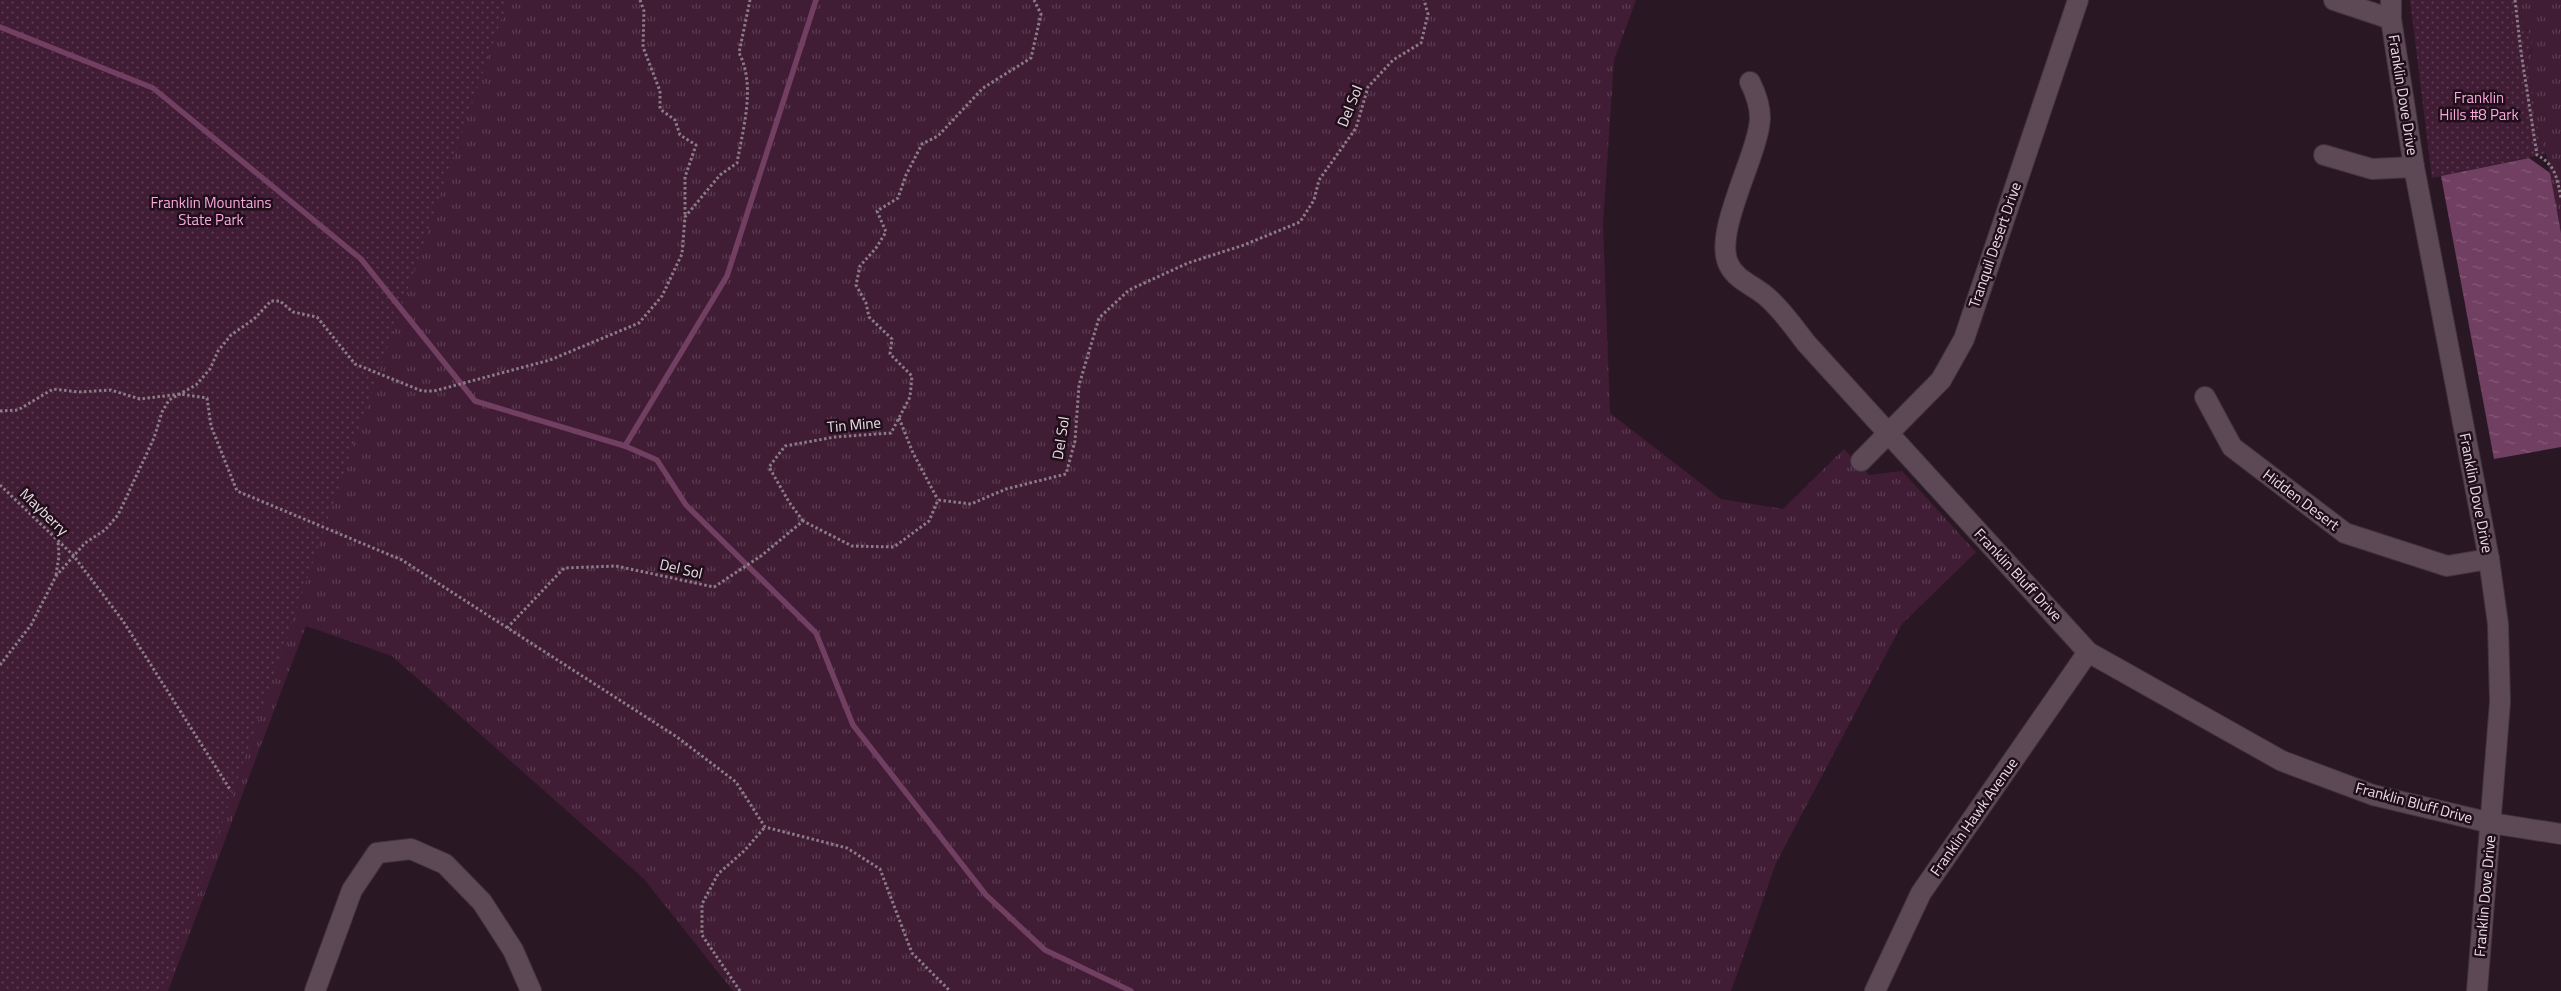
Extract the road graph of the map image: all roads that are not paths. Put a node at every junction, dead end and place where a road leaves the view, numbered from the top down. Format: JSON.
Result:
{"nodes":[{"id":1,"x":2078,"y":0,"type":"edge"},
{"id":2,"x":2334,"y":0,"type":"edge"},
{"id":3,"x":2391,"y":10,"type":"edge"},
{"id":4,"x":1750,"y":82,"type":"dead end"},
{"id":5,"x":2324,"y":155,"type":"dead end"},
{"id":6,"x":2414,"y":167,"type":"junction"},
{"id":7,"x":2205,"y":397,"type":"dead end"},
{"id":8,"x":1889,"y":433,"type":"junction"},
{"id":9,"x":1861,"y":461,"type":"dead end"},
{"id":10,"x":2489,"y":559,"type":"junction"},
{"id":11,"x":2088,"y":652,"type":"junction"},
{"id":12,"x":2491,"y":823,"type":"junction"},
{"id":13,"x":2561,"y":834,"type":"edge"},
{"id":14,"x":315,"y":991,"type":"edge"},
{"id":15,"x":531,"y":991,"type":"edge"},
{"id":16,"x":1875,"y":991,"type":"edge"},
{"id":17,"x":2478,"y":991,"type":"edge"}],
"edges":[{"from":1,"to":8,"type":"street","name":"Tranquil Desert Drive"},
{"from":2,"to":3,"type":"street"},
{"from":3,"to":6,"type":"street","name":"Franklin Dove Drive"},
{"from":4,"to":8,"type":"street","name":"Franklin Bluff Drive"},
{"from":5,"to":6,"type":"street"},
{"from":6,"to":10,"type":"street","name":"Franklin Dove Drive"},
{"from":7,"to":10,"type":"street","name":"Hidden Desert"},
{"from":8,"to":9,"type":"street","name":"Tranquil Desert Drive"},
{"from":8,"to":11,"type":"street","name":"Franklin Bluff Drive"},
{"from":10,"to":12,"type":"street","name":"Franklin Dove Drive"},
{"from":11,"to":12,"type":"street","name":"Franklin Bluff Drive"},
{"from":11,"to":16,"type":"street","name":"Franklin Hawk Avenue"},
{"from":12,"to":13,"type":"street","name":"Franklin Bluff Drive"},
{"from":12,"to":17,"type":"street","name":"Franklin Dove Drive"},
{"from":14,"to":15,"type":"street"}]}
